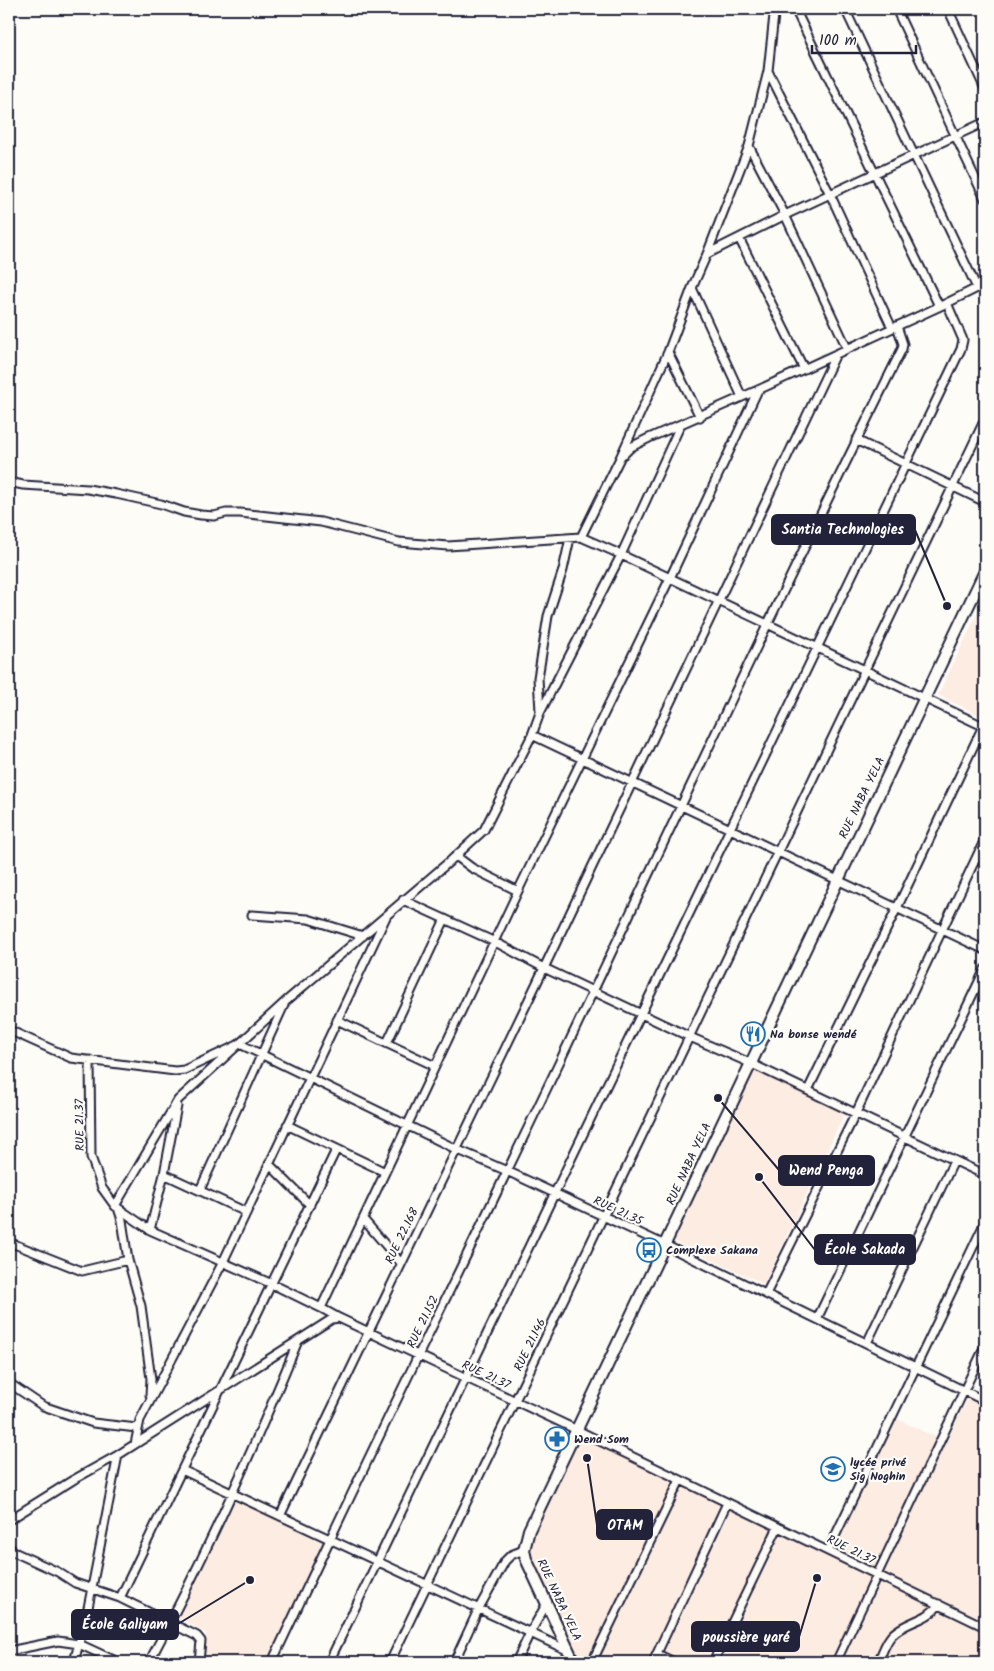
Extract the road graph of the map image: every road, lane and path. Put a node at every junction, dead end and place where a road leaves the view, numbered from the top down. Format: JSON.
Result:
{"nodes":[{"id":1,"x":776,"y":9,"type":"edge"},
{"id":2,"x":795,"y":9,"type":"edge"},
{"id":3,"x":845,"y":9,"type":"edge"},
{"id":4,"x":896,"y":9,"type":"edge"},
{"id":5,"x":948,"y":9,"type":"edge"},
{"id":6,"x":768,"y":71,"type":"junction"},
{"id":7,"x":985,"y":89,"type":"edge"},
{"id":8,"x":985,"y":122,"type":"edge"},
{"id":9,"x":956,"y":136,"type":"junction"},
{"id":10,"x":749,"y":146,"type":"junction"},
{"id":11,"x":914,"y":155,"type":"junction"},
{"id":12,"x":874,"y":174,"type":"junction"},
{"id":13,"x":830,"y":194,"type":"junction"},
{"id":14,"x":985,"y":199,"type":"edge"},
{"id":15,"x":785,"y":215,"type":"junction"},
{"id":16,"x":739,"y":238,"type":"junction"},
{"id":17,"x":707,"y":254,"type":"junction"},
{"id":18,"x":985,"y":284,"type":"edge"},
{"id":19,"x":692,"y":288,"type":"junction"},
{"id":20,"x":977,"y":288,"type":"junction"},
{"id":21,"x":947,"y":303,"type":"junction"},
{"id":22,"x":939,"y":306,"type":"junction"},
{"id":23,"x":895,"y":327,"type":"junction"},
{"id":24,"x":847,"y":348,"type":"junction"},
{"id":25,"x":668,"y":352,"type":"junction"},
{"id":26,"x":836,"y":354,"type":"junction"},
{"id":27,"x":804,"y":369,"type":"junction"},
{"id":28,"x":758,"y":390,"type":"junction"},
{"id":29,"x":742,"y":397,"type":"junction"},
{"id":30,"x":700,"y":416,"type":"junction"},
{"id":31,"x":985,"y":419,"type":"edge"},
{"id":32,"x":680,"y":426,"type":"junction"},
{"id":33,"x":856,"y":440,"type":"junction"},
{"id":34,"x":620,"y":458,"type":"junction"},
{"id":35,"x":905,"y":464,"type":"junction"},
{"id":36,"x":9,"y":482,"type":"edge"},
{"id":37,"x":953,"y":486,"type":"junction"},
{"id":38,"x":985,"y":502,"type":"edge"},
{"id":39,"x":581,"y":537,"type":"junction"},
{"id":40,"x":570,"y":538,"type":"junction"},
{"id":41,"x":621,"y":555,"type":"junction"},
{"id":42,"x":985,"y":572,"type":"edge"},
{"id":43,"x":670,"y":578,"type":"junction"},
{"id":44,"x":719,"y":601,"type":"junction"},
{"id":45,"x":768,"y":624,"type":"junction"},
{"id":46,"x":817,"y":648,"type":"junction"},
{"id":47,"x":866,"y":670,"type":"junction"},
{"id":48,"x":924,"y":698,"type":"junction"},
{"id":49,"x":540,"y":713,"type":"junction"},
{"id":50,"x":984,"y":727,"type":"edge"},
{"id":51,"x":532,"y":735,"type":"junction"},
{"id":52,"x":583,"y":758,"type":"junction"},
{"id":53,"x":632,"y":782,"type":"junction"},
{"id":54,"x":680,"y":805,"type":"junction"},
{"id":55,"x":730,"y":829,"type":"junction"},
{"id":56,"x":985,"y":839,"type":"edge"},
{"id":57,"x":779,"y":852,"type":"junction"},
{"id":58,"x":456,"y":856,"type":"junction"},
{"id":59,"x":837,"y":880,"type":"junction"},
{"id":60,"x":518,"y":891,"type":"junction"},
{"id":61,"x":403,"y":900,"type":"junction"},
{"id":62,"x":897,"y":908,"type":"junction"},
{"id":63,"x":252,"y":915,"type":"dead end"},
{"id":64,"x":387,"y":915,"type":"junction"},
{"id":65,"x":444,"y":918,"type":"junction"},
{"id":66,"x":942,"y":930,"type":"junction"},
{"id":67,"x":363,"y":936,"type":"junction"},
{"id":68,"x":495,"y":942,"type":"junction"},
{"id":69,"x":985,"y":950,"type":"edge"},
{"id":70,"x":544,"y":968,"type":"junction"},
{"id":71,"x":985,"y":969,"type":"edge"},
{"id":72,"x":594,"y":990,"type":"junction"},
{"id":73,"x":285,"y":1002,"type":"junction"},
{"id":74,"x":641,"y":1014,"type":"junction"},
{"id":75,"x":337,"y":1020,"type":"junction"},
{"id":76,"x":9,"y":1030,"type":"edge"},
{"id":77,"x":690,"y":1037,"type":"junction"},
{"id":78,"x":387,"y":1043,"type":"junction"},
{"id":79,"x":240,"y":1044,"type":"junction"},
{"id":80,"x":261,"y":1054,"type":"junction"},
{"id":81,"x":90,"y":1060,"type":"junction"},
{"id":82,"x":750,"y":1063,"type":"junction"},
{"id":83,"x":436,"y":1066,"type":"junction"},
{"id":84,"x":310,"y":1078,"type":"junction"},
{"id":85,"x":808,"y":1090,"type":"junction"},
{"id":86,"x":178,"y":1100,"type":"junction"},
{"id":87,"x":856,"y":1113,"type":"junction"},
{"id":88,"x":287,"y":1125,"type":"junction"},
{"id":89,"x":408,"y":1125,"type":"junction"},
{"id":90,"x":904,"y":1137,"type":"junction"},
{"id":91,"x":456,"y":1149,"type":"junction"},
{"id":92,"x":336,"y":1150,"type":"junction"},
{"id":93,"x":954,"y":1161,"type":"junction"},
{"id":94,"x":269,"y":1164,"type":"junction"},
{"id":95,"x":507,"y":1171,"type":"junction"},
{"id":96,"x":385,"y":1172,"type":"junction"},
{"id":97,"x":164,"y":1174,"type":"junction"},
{"id":98,"x":985,"y":1175,"type":"edge"},
{"id":99,"x":200,"y":1190,"type":"junction"},
{"id":100,"x":556,"y":1194,"type":"junction"},
{"id":101,"x":310,"y":1205,"type":"junction"},
{"id":102,"x":117,"y":1207,"type":"junction"},
{"id":103,"x":246,"y":1212,"type":"junction"},
{"id":104,"x":604,"y":1217,"type":"junction"},
{"id":105,"x":363,"y":1219,"type":"junction"},
{"id":106,"x":985,"y":1222,"type":"edge"},
{"id":107,"x":150,"y":1230,"type":"junction"},
{"id":108,"x":9,"y":1242,"type":"edge"},
{"id":109,"x":665,"y":1245,"type":"junction"},
{"id":110,"x":128,"y":1260,"type":"junction"},
{"id":111,"x":223,"y":1262,"type":"junction"},
{"id":112,"x":401,"y":1263,"type":"junction"},
{"id":113,"x":272,"y":1284,"type":"junction"},
{"id":114,"x":766,"y":1294,"type":"junction"},
{"id":115,"x":321,"y":1308,"type":"junction"},
{"id":116,"x":339,"y":1318,"type":"junction"},
{"id":117,"x":817,"y":1319,"type":"junction"},
{"id":118,"x":368,"y":1332,"type":"junction"},
{"id":119,"x":299,"y":1340,"type":"junction"},
{"id":120,"x":867,"y":1343,"type":"junction"},
{"id":121,"x":985,"y":1346,"type":"edge"},
{"id":122,"x":419,"y":1356,"type":"junction"},
{"id":123,"x":916,"y":1367,"type":"junction"},
{"id":124,"x":468,"y":1379,"type":"junction"},
{"id":125,"x":9,"y":1383,"type":"edge"},
{"id":126,"x":964,"y":1390,"type":"junction"},
{"id":127,"x":220,"y":1391,"type":"junction"},
{"id":128,"x":150,"y":1398,"type":"junction"},
{"id":129,"x":985,"y":1400,"type":"edge"},
{"id":130,"x":516,"y":1402,"type":"junction"},
{"id":131,"x":137,"y":1428,"type":"junction"},
{"id":132,"x":577,"y":1430,"type":"junction"},
{"id":133,"x":134,"y":1444,"type":"junction"},
{"id":134,"x":118,"y":1456,"type":"junction"},
{"id":135,"x":182,"y":1470,"type":"junction"},
{"id":136,"x":680,"y":1480,"type":"junction"},
{"id":137,"x":232,"y":1493,"type":"junction"},
{"id":138,"x":727,"y":1503,"type":"junction"},
{"id":139,"x":280,"y":1516,"type":"junction"},
{"id":140,"x":9,"y":1520,"type":"edge"},
{"id":141,"x":778,"y":1527,"type":"junction"},
{"id":142,"x":330,"y":1538,"type":"junction"},
{"id":143,"x":9,"y":1547,"type":"edge"},
{"id":144,"x":524,"y":1550,"type":"junction"},
{"id":145,"x":828,"y":1551,"type":"junction"},
{"id":146,"x":379,"y":1562,"type":"junction"},
{"id":147,"x":878,"y":1575,"type":"junction"},
{"id":148,"x":426,"y":1585,"type":"junction"},
{"id":149,"x":92,"y":1589,"type":"junction"},
{"id":150,"x":120,"y":1598,"type":"junction"},
{"id":151,"x":938,"y":1604,"type":"junction"},
{"id":152,"x":546,"y":1605,"type":"junction"},
{"id":153,"x":479,"y":1608,"type":"junction"},
{"id":154,"x":170,"y":1622,"type":"junction"},
{"id":155,"x":985,"y":1627,"type":"edge"},
{"id":156,"x":530,"y":1633,"type":"junction"},
{"id":157,"x":79,"y":1644,"type":"junction"},
{"id":158,"x":9,"y":1651,"type":"edge"},
{"id":159,"x":570,"y":1651,"type":"junction"},
{"id":160,"x":657,"y":1654,"type":"junction"},
{"id":161,"x":74,"y":1662,"type":"edge"},
{"id":162,"x":118,"y":1662,"type":"edge"},
{"id":163,"x":149,"y":1662,"type":"edge"},
{"id":164,"x":199,"y":1662,"type":"edge"},
{"id":165,"x":272,"y":1662,"type":"edge"},
{"id":166,"x":329,"y":1662,"type":"edge"},
{"id":167,"x":390,"y":1662,"type":"edge"},
{"id":168,"x":454,"y":1662,"type":"edge"},
{"id":169,"x":516,"y":1662,"type":"edge"},
{"id":170,"x":574,"y":1662,"type":"edge"},
{"id":171,"x":592,"y":1662,"type":"edge"},
{"id":172,"x":653,"y":1662,"type":"edge"},
{"id":173,"x":674,"y":1662,"type":"edge"},
{"id":174,"x":712,"y":1662,"type":"edge"},
{"id":175,"x":836,"y":1662,"type":"edge"},
{"id":176,"x":878,"y":1662,"type":"edge"}],
"edges":[{"from":1,"to":6,"type":"street"},
{"from":2,"to":12,"type":"street"},
{"from":3,"to":11,"type":"street"},
{"from":4,"to":9,"type":"street"},
{"from":5,"to":7,"type":"street"},
{"from":6,"to":10,"type":"street"},
{"from":6,"to":13,"type":"street","name":"RUE 21.152"},
{"from":8,"to":9,"type":"street"},
{"from":9,"to":11,"type":"street"},
{"from":9,"to":14,"type":"street"},
{"from":10,"to":15,"type":"street"},
{"from":10,"to":17,"type":"street"},
{"from":11,"to":12,"type":"street"},
{"from":11,"to":20,"type":"street"},
{"from":12,"to":13,"type":"street"},
{"from":12,"to":22,"type":"street"},
{"from":13,"to":15,"type":"street"},
{"from":13,"to":23,"type":"street","name":"RUE 21.152"},
{"from":15,"to":16,"type":"street"},
{"from":15,"to":24,"type":"street"},
{"from":16,"to":17,"type":"street"},
{"from":16,"to":27,"type":"street"},
{"from":17,"to":19,"type":"street"},
{"from":18,"to":20,"type":"street"},
{"from":19,"to":25,"type":"street"},
{"from":19,"to":29,"type":"street"},
{"from":20,"to":21,"type":"street"},
{"from":21,"to":22,"type":"street"},
{"from":21,"to":35,"type":"street"},
{"from":22,"to":23,"type":"street"},
{"from":23,"to":24,"type":"street"},
{"from":23,"to":33,"type":"street","name":"RUE 21.152"},
{"from":24,"to":26,"type":"street"},
{"from":25,"to":30,"type":"street"},
{"from":25,"to":34,"type":"street"},
{"from":26,"to":27,"type":"street"},
{"from":26,"to":44,"type":"street","name":"RUE 22.168"},
{"from":27,"to":28,"type":"street"},
{"from":28,"to":29,"type":"street"},
{"from":28,"to":43,"type":"street"},
{"from":29,"to":30,"type":"street"},
{"from":30,"to":32,"type":"street"},
{"from":31,"to":37,"type":"street","name":"RUE 21.146"},
{"from":32,"to":34,"type":"street"},
{"from":32,"to":41,"type":"street"},
{"from":33,"to":35,"type":"street"},
{"from":33,"to":45,"type":"street","name":"RUE 21.152"},
{"from":34,"to":39,"type":"street"},
{"from":35,"to":37,"type":"street"},
{"from":35,"to":46,"type":"street"},
{"from":36,"to":40,"type":"street"},
{"from":37,"to":38,"type":"street"},
{"from":37,"to":47,"type":"street","name":"RUE 21.146"},
{"from":39,"to":40,"type":"street"},
{"from":39,"to":41,"type":"street"},
{"from":40,"to":49,"type":"street"},
{"from":41,"to":43,"type":"street"},
{"from":41,"to":49,"type":"street"},
{"from":42,"to":48,"type":"street","name":"RUE NABA YELA"},
{"from":43,"to":44,"type":"street"},
{"from":43,"to":52,"type":"street"},
{"from":44,"to":45,"type":"street"},
{"from":44,"to":53,"type":"street","name":"RUE 22.168"},
{"from":45,"to":46,"type":"street"},
{"from":45,"to":54,"type":"street","name":"RUE 21.152"},
{"from":46,"to":47,"type":"street"},
{"from":46,"to":55,"type":"street"},
{"from":47,"to":48,"type":"street"},
{"from":47,"to":57,"type":"street","name":"RUE 21.146"},
{"from":48,"to":50,"type":"street"},
{"from":48,"to":59,"type":"street","name":"RUE NABA YELA"},
{"from":49,"to":51,"type":"street"},
{"from":50,"to":62,"type":"street"},
{"from":51,"to":52,"type":"street"},
{"from":51,"to":58,"type":"street"},
{"from":52,"to":53,"type":"street"},
{"from":52,"to":60,"type":"street"},
{"from":53,"to":54,"type":"street"},
{"from":53,"to":70,"type":"street","name":"RUE 22.168"},
{"from":54,"to":55,"type":"street"},
{"from":54,"to":72,"type":"street","name":"RUE 21.152"},
{"from":55,"to":57,"type":"street"},
{"from":55,"to":74,"type":"street"},
{"from":56,"to":66,"type":"street"},
{"from":57,"to":59,"type":"street"},
{"from":57,"to":77,"type":"street","name":"RUE 21.146"},
{"from":58,"to":60,"type":"street"},
{"from":58,"to":61,"type":"street"},
{"from":59,"to":62,"type":"street"},
{"from":59,"to":82,"type":"street","name":"RUE NABA YELA"},
{"from":60,"to":68,"type":"street"},
{"from":61,"to":64,"type":"street"},
{"from":61,"to":65,"type":"street"},
{"from":62,"to":66,"type":"street"},
{"from":62,"to":85,"type":"street"},
{"from":63,"to":67,"type":"street"},
{"from":64,"to":67,"type":"street"},
{"from":64,"to":75,"type":"street"},
{"from":65,"to":68,"type":"street"},
{"from":65,"to":78,"type":"street"},
{"from":66,"to":69,"type":"street"},
{"from":66,"to":87,"type":"street"},
{"from":67,"to":73,"type":"street"},
{"from":68,"to":70,"type":"street"},
{"from":68,"to":83,"type":"street"},
{"from":70,"to":72,"type":"street"},
{"from":70,"to":91,"type":"street","name":"RUE 22.168"},
{"from":71,"to":90,"type":"street"},
{"from":72,"to":74,"type":"street"},
{"from":72,"to":95,"type":"street","name":"RUE 21.152"},
{"from":73,"to":79,"type":"street"},
{"from":73,"to":80,"type":"street"},
{"from":74,"to":77,"type":"street"},
{"from":74,"to":100,"type":"street"},
{"from":75,"to":78,"type":"street"},
{"from":75,"to":84,"type":"street"},
{"from":76,"to":81,"type":"street"},
{"from":77,"to":82,"type":"street"},
{"from":77,"to":104,"type":"street","name":"RUE 21.146"},
{"from":78,"to":83,"type":"street"},
{"from":79,"to":80,"type":"street","name":"RUE 21.35"},
{"from":79,"to":81,"type":"street"},
{"from":79,"to":86,"type":"street"},
{"from":80,"to":84,"type":"street","name":"RUE 21.35"},
{"from":80,"to":99,"type":"street"},
{"from":81,"to":102,"type":"street","name":"RUE 21.37"},
{"from":82,"to":85,"type":"street"},
{"from":82,"to":109,"type":"street","name":"RUE NABA YELA"},
{"from":83,"to":89,"type":"street"},
{"from":84,"to":88,"type":"street"},
{"from":84,"to":89,"type":"street","name":"RUE 21.35"},
{"from":85,"to":87,"type":"street"},
{"from":86,"to":97,"type":"street"},
{"from":86,"to":102,"type":"street"},
{"from":87,"to":90,"type":"street"},
{"from":87,"to":114,"type":"street"},
{"from":88,"to":92,"type":"street"},
{"from":88,"to":94,"type":"street"},
{"from":89,"to":91,"type":"street","name":"RUE 21.35"},
{"from":89,"to":96,"type":"street"},
{"from":90,"to":93,"type":"street"},
{"from":90,"to":117,"type":"street"},
{"from":91,"to":95,"type":"street","name":"RUE 21.35"},
{"from":91,"to":112,"type":"street","name":"RUE 22.168"},
{"from":92,"to":96,"type":"street"},
{"from":92,"to":101,"type":"street"},
{"from":93,"to":98,"type":"street"},
{"from":93,"to":120,"type":"street"},
{"from":94,"to":101,"type":"street"},
{"from":94,"to":103,"type":"street"},
{"from":95,"to":100,"type":"street","name":"RUE 21.35"},
{"from":95,"to":122,"type":"street","name":"RUE 21.152"},
{"from":96,"to":105,"type":"street"},
{"from":97,"to":99,"type":"street"},
{"from":97,"to":107,"type":"street"},
{"from":99,"to":103,"type":"street"},
{"from":100,"to":104,"type":"street","name":"RUE 21.35"},
{"from":100,"to":124,"type":"street"},
{"from":101,"to":113,"type":"street"},
{"from":102,"to":107,"type":"street","name":"RUE 21.37"},
{"from":102,"to":110,"type":"street"},
{"from":103,"to":111,"type":"street"},
{"from":104,"to":109,"type":"street","name":"RUE 21.35"},
{"from":104,"to":130,"type":"street","name":"RUE 21.146"},
{"from":105,"to":112,"type":"street"},
{"from":105,"to":115,"type":"street"},
{"from":106,"to":123,"type":"street"},
{"from":107,"to":111,"type":"street","name":"RUE 21.37"},
{"from":108,"to":110,"type":"street"},
{"from":109,"to":114,"type":"street","name":"RUE 21.35"},
{"from":109,"to":132,"type":"street","name":"RUE NABA YELA"},
{"from":110,"to":128,"type":"street"},
{"from":111,"to":113,"type":"street","name":"RUE 21.37"},
{"from":111,"to":128,"type":"street"},
{"from":112,"to":118,"type":"street","name":"RUE 22.168"},
{"from":113,"to":115,"type":"street","name":"RUE 21.37"},
{"from":113,"to":127,"type":"street"},
{"from":114,"to":117,"type":"street","name":"RUE 21.35"},
{"from":115,"to":116,"type":"street","name":"RUE 21.37"},
{"from":116,"to":118,"type":"street","name":"RUE 21.37"},
{"from":116,"to":119,"type":"street"},
{"from":117,"to":120,"type":"street","name":"RUE 21.35"},
{"from":118,"to":122,"type":"street","name":"RUE 21.37"},
{"from":118,"to":139,"type":"street","name":"RUE 22.168"},
{"from":119,"to":127,"type":"street"},
{"from":119,"to":137,"type":"street"},
{"from":120,"to":123,"type":"street","name":"RUE 21.35"},
{"from":121,"to":126,"type":"street"},
{"from":122,"to":124,"type":"street","name":"RUE 21.37"},
{"from":122,"to":142,"type":"street","name":"RUE 21.152"},
{"from":123,"to":126,"type":"street","name":"RUE 21.35"},
{"from":123,"to":145,"type":"street"},
{"from":124,"to":130,"type":"street","name":"RUE 21.37"},
{"from":124,"to":146,"type":"street"},
{"from":125,"to":131,"type":"street"},
{"from":126,"to":129,"type":"street","name":"RUE 21.35"},
{"from":126,"to":147,"type":"street"},
{"from":127,"to":133,"type":"street"},
{"from":127,"to":135,"type":"street"},
{"from":128,"to":131,"type":"street"},
{"from":130,"to":132,"type":"street","name":"RUE 21.37"},
{"from":130,"to":148,"type":"street","name":"RUE 21.146"},
{"from":131,"to":133,"type":"street"},
{"from":132,"to":136,"type":"street","name":"RUE 21.37"},
{"from":132,"to":144,"type":"street","name":"RUE NABA YELA"},
{"from":133,"to":134,"type":"street"},
{"from":134,"to":140,"type":"street"},
{"from":134,"to":149,"type":"street"},
{"from":135,"to":137,"type":"street"},
{"from":135,"to":150,"type":"street"},
{"from":136,"to":138,"type":"street","name":"RUE 21.37"},
{"from":136,"to":171,"type":"street"},
{"from":137,"to":139,"type":"street"},
{"from":137,"to":154,"type":"street"},
{"from":138,"to":141,"type":"street","name":"RUE 21.37"},
{"from":138,"to":160,"type":"street"},
{"from":139,"to":142,"type":"street"},
{"from":141,"to":145,"type":"street","name":"RUE 21.37"},
{"from":141,"to":174,"type":"street"},
{"from":142,"to":146,"type":"street"},
{"from":142,"to":165,"type":"street","name":"RUE 21.152"},
{"from":143,"to":149,"type":"street"},
{"from":144,"to":152,"type":"street","name":"RUE NABA YELA"},
{"from":144,"to":153,"type":"street"},
{"from":145,"to":147,"type":"street","name":"RUE 21.37"},
{"from":146,"to":148,"type":"street"},
{"from":146,"to":166,"type":"street"},
{"from":147,"to":151,"type":"street","name":"RUE 21.37"},
{"from":147,"to":175,"type":"street"},
{"from":148,"to":153,"type":"street"},
{"from":148,"to":167,"type":"street","name":"RUE 21.146"},
{"from":149,"to":150,"type":"street"},
{"from":149,"to":157,"type":"street"},
{"from":150,"to":154,"type":"street"},
{"from":151,"to":155,"type":"street","name":"RUE 21.37"},
{"from":151,"to":176,"type":"street"},
{"from":152,"to":156,"type":"street"},
{"from":152,"to":159,"type":"street","name":"RUE NABA YELA"},
{"from":153,"to":156,"type":"street"},
{"from":153,"to":168,"type":"street"},
{"from":154,"to":163,"type":"street"},
{"from":154,"to":164,"type":"street"},
{"from":156,"to":159,"type":"street"},
{"from":156,"to":169,"type":"street"},
{"from":157,"to":158,"type":"street"},
{"from":157,"to":161,"type":"street"},
{"from":157,"to":162,"type":"street"},
{"from":159,"to":170,"type":"street","name":"RUE NABA YELA"},
{"from":160,"to":172,"type":"street"},
{"from":160,"to":173,"type":"street"}]}
